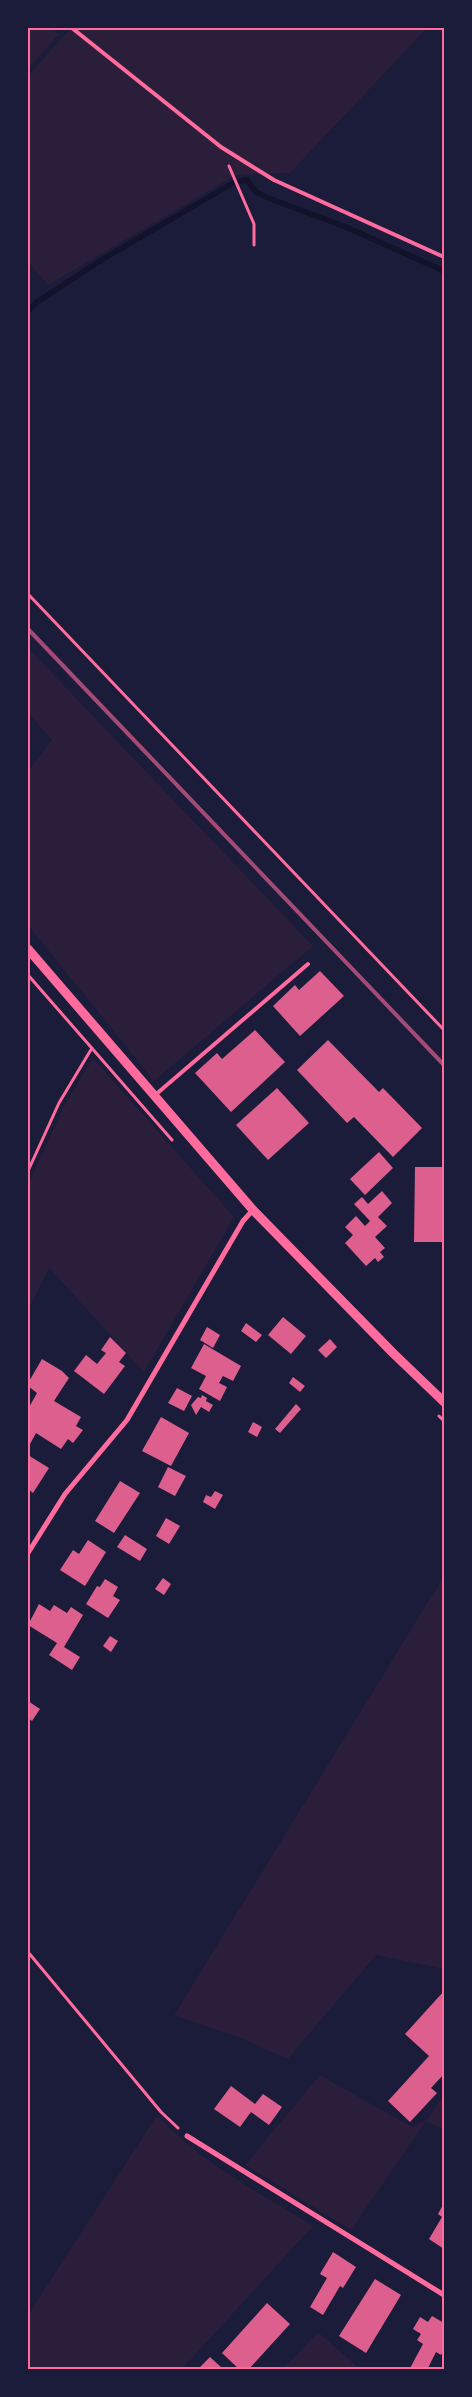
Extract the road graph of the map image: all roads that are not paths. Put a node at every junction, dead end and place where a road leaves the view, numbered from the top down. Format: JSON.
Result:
{"nodes":[{"id":1,"x":72,"y":28,"type":"edge"},
{"id":2,"x":444,"y":257,"type":"edge"},
{"id":3,"x":28,"y":949,"type":"edge"},
{"id":4,"x":308,"y":964,"type":"dead end"},
{"id":5,"x":154,"y":1096,"type":"junction"},
{"id":6,"x":253,"y":1210,"type":"junction"},
{"id":7,"x":444,"y":1402,"type":"edge"},
{"id":8,"x":28,"y":1553,"type":"edge"},
{"id":9,"x":187,"y":2136,"type":"road end"},
{"id":10,"x":444,"y":2295,"type":"edge"}],
"edges":[{"from":1,"to":2,"type":"lane"},
{"from":3,"to":5,"type":"street"},
{"from":4,"to":5,"type":"lane"},
{"from":5,"to":6,"type":"street"},
{"from":6,"to":7,"type":"street"},
{"from":6,"to":8,"type":"street"},
{"from":9,"to":10,"type":"street"}]}
